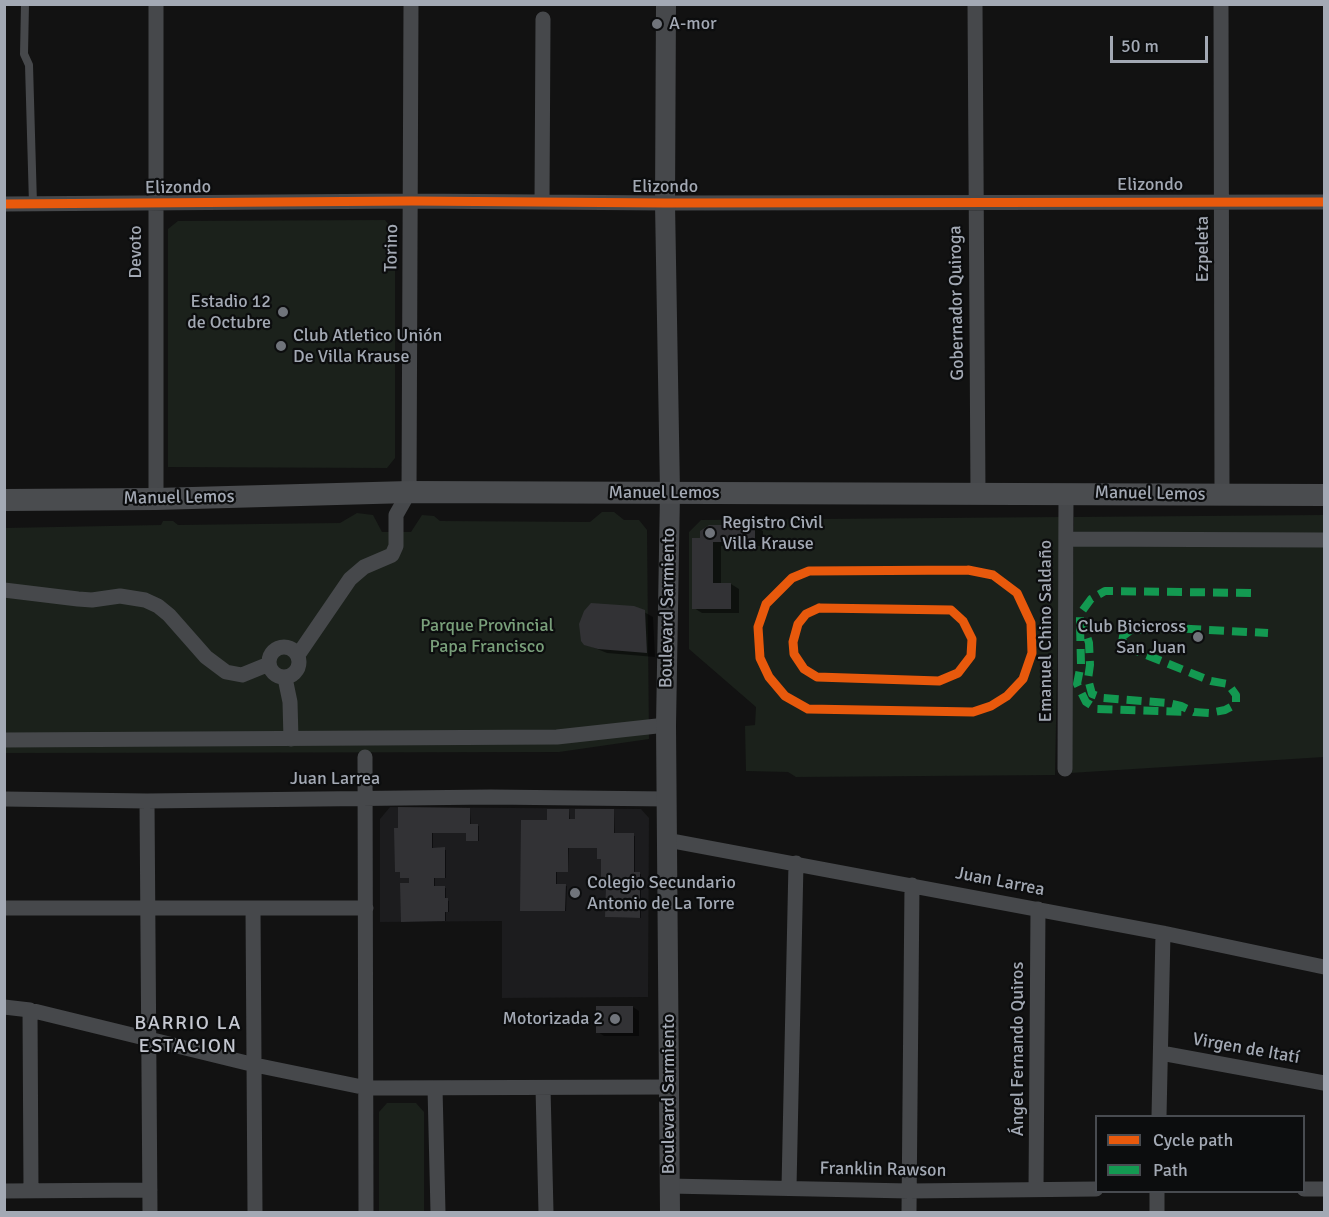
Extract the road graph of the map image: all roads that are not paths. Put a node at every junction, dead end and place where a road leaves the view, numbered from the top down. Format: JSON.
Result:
{"nodes":[{"id":1,"x":25,"y":4,"type":"edge"},
{"id":2,"x":156,"y":4,"type":"edge"},
{"id":3,"x":411,"y":4,"type":"edge"},
{"id":4,"x":666,"y":4,"type":"edge"},
{"id":5,"x":975,"y":4,"type":"edge"},
{"id":6,"x":1221,"y":4,"type":"edge"},
{"id":7,"x":543,"y":19,"type":"dead end"},
{"id":8,"x":412,"y":201,"type":"junction"},
{"id":9,"x":1222,"y":201,"type":"junction"},
{"id":10,"x":542,"y":202,"type":"junction"},
{"id":11,"x":975,"y":202,"type":"junction"},
{"id":12,"x":1324,"y":202,"type":"edge"},
{"id":13,"x":664,"y":203,"type":"junction"},
{"id":14,"x":4,"y":204,"type":"edge"},
{"id":15,"x":33,"y":204,"type":"junction"},
{"id":16,"x":156,"y":204,"type":"junction"},
{"id":17,"x":409,"y":492,"type":"junction"},
{"id":18,"x":670,"y":493,"type":"junction"},
{"id":19,"x":1066,"y":493,"type":"junction"},
{"id":20,"x":978,"y":494,"type":"junction"},
{"id":21,"x":1222,"y":494,"type":"junction"},
{"id":22,"x":1324,"y":495,"type":"edge"},
{"id":23,"x":156,"y":499,"type":"junction"},
{"id":24,"x":4,"y":500,"type":"edge"},
{"id":25,"x":1066,"y":539,"type":"junction"},
{"id":26,"x":1324,"y":540,"type":"edge"},
{"id":27,"x":4,"y":590,"type":"edge"},
{"id":28,"x":298,"y":655,"type":"junction"},
{"id":29,"x":269,"y":664,"type":"junction"},
{"id":30,"x":285,"y":678,"type":"junction"},
{"id":31,"x":666,"y":724,"type":"junction"},
{"id":32,"x":291,"y":739,"type":"junction"},
{"id":33,"x":4,"y":740,"type":"edge"},
{"id":34,"x":365,"y":757,"type":"dead end"},
{"id":35,"x":1065,"y":769,"type":"dead end"},
{"id":36,"x":365,"y":798,"type":"junction"},
{"id":37,"x":4,"y":799,"type":"edge"},
{"id":38,"x":667,"y":799,"type":"junction"},
{"id":39,"x":147,"y":801,"type":"junction"},
{"id":40,"x":667,"y":840,"type":"junction"},
{"id":41,"x":796,"y":863,"type":"junction"},
{"id":42,"x":912,"y":885,"type":"junction"},
{"id":43,"x":4,"y":908,"type":"edge"},
{"id":44,"x":366,"y":908,"type":"junction"},
{"id":45,"x":148,"y":909,"type":"junction"},
{"id":46,"x":253,"y":909,"type":"junction"},
{"id":47,"x":1038,"y":909,"type":"junction"},
{"id":48,"x":1163,"y":933,"type":"junction"},
{"id":49,"x":1324,"y":967,"type":"edge"},
{"id":50,"x":4,"y":1007,"type":"edge"},
{"id":51,"x":30,"y":1010,"type":"junction"},
{"id":52,"x":149,"y":1039,"type":"junction"},
{"id":53,"x":1161,"y":1053,"type":"junction"},
{"id":54,"x":255,"y":1065,"type":"junction"},
{"id":55,"x":1324,"y":1083,"type":"edge"},
{"id":56,"x":669,"y":1087,"type":"junction"},
{"id":57,"x":367,"y":1088,"type":"junction"},
{"id":58,"x":435,"y":1088,"type":"junction"},
{"id":59,"x":543,"y":1088,"type":"junction"},
{"id":60,"x":1159,"y":1115,"type":"edge"},
{"id":61,"x":669,"y":1186,"type":"junction"},
{"id":62,"x":789,"y":1187,"type":"junction"},
{"id":63,"x":1036,"y":1189,"type":"junction"},
{"id":64,"x":1095,"y":1189,"type":"edge"},
{"id":65,"x":31,"y":1190,"type":"junction"},
{"id":66,"x":150,"y":1190,"type":"junction"},
{"id":67,"x":1305,"y":1190,"type":"edge"},
{"id":68,"x":1324,"y":1190,"type":"edge"},
{"id":69,"x":4,"y":1191,"type":"edge"},
{"id":70,"x":909,"y":1191,"type":"junction"},
{"id":71,"x":1157,"y":1193,"type":"edge"},
{"id":72,"x":150,"y":1212,"type":"edge"},
{"id":73,"x":255,"y":1212,"type":"edge"},
{"id":74,"x":366,"y":1212,"type":"edge"},
{"id":75,"x":438,"y":1212,"type":"edge"},
{"id":76,"x":546,"y":1212,"type":"edge"},
{"id":77,"x":670,"y":1212,"type":"edge"},
{"id":78,"x":909,"y":1212,"type":"edge"},
{"id":79,"x":1157,"y":1212,"type":"edge"}],
"edges":[{"from":1,"to":15,"type":"lane"},
{"from":2,"to":16,"type":"street","name":"Devoto"},
{"from":3,"to":8,"type":"street","name":"Torino"},
{"from":4,"to":13,"type":"street","name":"Boulevard Sarmiento"},
{"from":5,"to":11,"type":"street","name":"Gobernador Quiroga"},
{"from":6,"to":9,"type":"street","name":"Ezpeleta"},
{"from":7,"to":10,"type":"street"},
{"from":8,"to":10,"type":"street","name":"Elizondo"},
{"from":8,"to":16,"type":"street","name":"Elizondo"},
{"from":8,"to":17,"type":"street","name":"Torino"},
{"from":9,"to":11,"type":"street","name":"Elizondo"},
{"from":9,"to":12,"type":"street","name":"Elizondo"},
{"from":9,"to":21,"type":"street","name":"Ezpeleta"},
{"from":10,"to":13,"type":"street","name":"Elizondo"},
{"from":11,"to":13,"type":"street","name":"Elizondo"},
{"from":11,"to":20,"type":"street","name":"Gobernador Quiroga"},
{"from":13,"to":18,"type":"street","name":"Boulevard Sarmiento"},
{"from":14,"to":15,"type":"street","name":"Elizondo"},
{"from":15,"to":16,"type":"street","name":"Elizondo"},
{"from":16,"to":23,"type":"street","name":"Devoto"},
{"from":17,"to":18,"type":"main road","name":"Manuel Lemos"},
{"from":17,"to":23,"type":"main road","name":"Manuel Lemos"},
{"from":17,"to":28,"type":"street"},
{"from":18,"to":20,"type":"main road","name":"Manuel Lemos"},
{"from":18,"to":31,"type":"street","name":"Boulevard Sarmiento"},
{"from":19,"to":20,"type":"main road","name":"Manuel Lemos"},
{"from":19,"to":21,"type":"main road","name":"Manuel Lemos"},
{"from":19,"to":25,"type":"street","name":"Emanuel Chino Saldaño"},
{"from":21,"to":22,"type":"main road","name":"Manuel Lemos"},
{"from":23,"to":24,"type":"main road","name":"Manuel Lemos"},
{"from":25,"to":26,"type":"street"},
{"from":25,"to":35,"type":"street","name":"Emanuel Chino Saldaño"},
{"from":27,"to":29,"type":"street"},
{"from":28,"to":29,"type":"street"},
{"from":28,"to":30,"type":"street"},
{"from":29,"to":30,"type":"street"},
{"from":30,"to":32,"type":"street"},
{"from":31,"to":32,"type":"street"},
{"from":31,"to":38,"type":"street","name":"Boulevard Sarmiento"},
{"from":32,"to":33,"type":"street"},
{"from":34,"to":36,"type":"street"},
{"from":36,"to":38,"type":"street","name":"Juan Larrea"},
{"from":36,"to":39,"type":"street","name":"Juan Larrea"},
{"from":36,"to":44,"type":"street"},
{"from":37,"to":39,"type":"street","name":"Juan Larrea"},
{"from":38,"to":40,"type":"street","name":"Boulevard Sarmiento"},
{"from":39,"to":45,"type":"street"},
{"from":40,"to":41,"type":"street","name":"Juan Larrea"},
{"from":40,"to":56,"type":"street","name":"Boulevard Sarmiento"},
{"from":41,"to":42,"type":"street","name":"Juan Larrea"},
{"from":41,"to":62,"type":"street"},
{"from":42,"to":47,"type":"street","name":"Juan Larrea"},
{"from":42,"to":70,"type":"street"},
{"from":43,"to":45,"type":"street"},
{"from":44,"to":46,"type":"street"},
{"from":44,"to":57,"type":"street"},
{"from":45,"to":46,"type":"street"},
{"from":45,"to":52,"type":"street"},
{"from":46,"to":54,"type":"street"},
{"from":47,"to":48,"type":"street","name":"Juan Larrea"},
{"from":47,"to":63,"type":"street","name":"Ángel Fernando Quiros"},
{"from":48,"to":49,"type":"street","name":"Juan Larrea"},
{"from":48,"to":53,"type":"street"},
{"from":50,"to":51,"type":"street"},
{"from":51,"to":52,"type":"street"},
{"from":51,"to":65,"type":"street"},
{"from":52,"to":54,"type":"street"},
{"from":52,"to":66,"type":"street"},
{"from":53,"to":55,"type":"street","name":"Virgen de Itatí"},
{"from":53,"to":60,"type":"street"},
{"from":54,"to":57,"type":"street"},
{"from":54,"to":73,"type":"street"},
{"from":56,"to":59,"type":"street"},
{"from":56,"to":61,"type":"street","name":"Boulevard Sarmiento"},
{"from":57,"to":58,"type":"street"},
{"from":57,"to":74,"type":"street"},
{"from":58,"to":59,"type":"street"},
{"from":58,"to":75,"type":"street"},
{"from":59,"to":76,"type":"street"},
{"from":61,"to":62,"type":"street","name":"Franklin Rawson"},
{"from":61,"to":77,"type":"street","name":"Boulevard Sarmiento"},
{"from":62,"to":70,"type":"street","name":"Franklin Rawson"},
{"from":63,"to":64,"type":"street","name":"Franklin Rawson"},
{"from":63,"to":70,"type":"street","name":"Franklin Rawson"},
{"from":65,"to":66,"type":"street"},
{"from":65,"to":69,"type":"street"},
{"from":66,"to":72,"type":"street"},
{"from":67,"to":68,"type":"street"},
{"from":70,"to":78,"type":"street"},
{"from":71,"to":79,"type":"street"}]}
